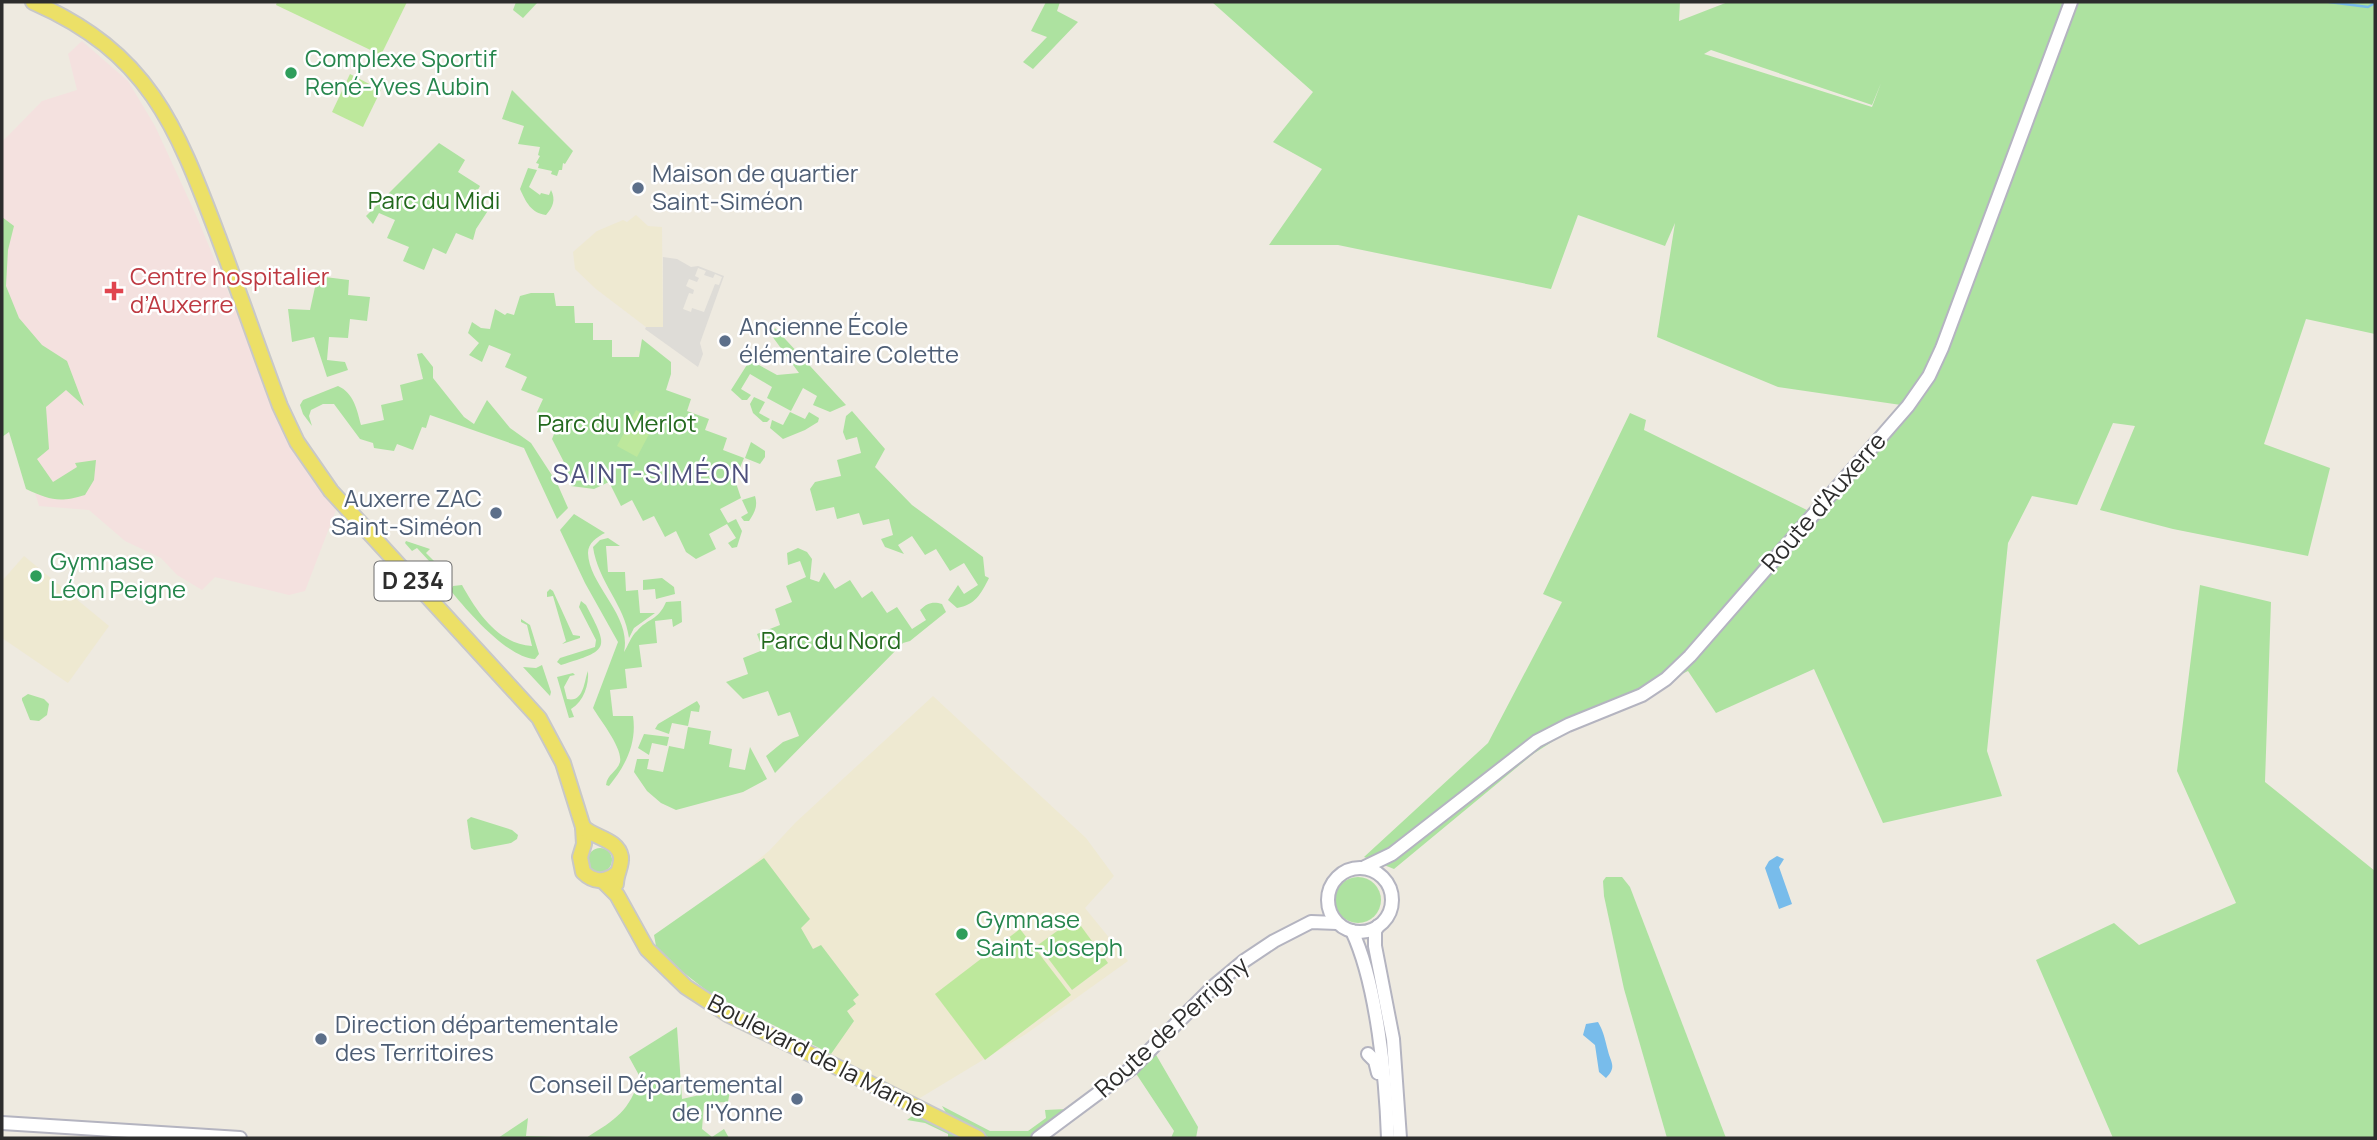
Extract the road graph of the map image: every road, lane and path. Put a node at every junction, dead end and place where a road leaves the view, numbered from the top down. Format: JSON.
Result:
{"nodes":[{"id":1,"x":33,"y":2,"type":"edge"},
{"id":2,"x":2071,"y":2,"type":"edge"},
{"id":3,"x":583,"y":827,"type":"junction"},
{"id":4,"x":602,"y":839,"type":"junction"},
{"id":5,"x":582,"y":850,"type":"junction"},
{"id":6,"x":1392,"y":854,"type":"junction"},
{"id":7,"x":1365,"y":867,"type":"junction"},
{"id":8,"x":609,"y":878,"type":"junction"},
{"id":9,"x":1384,"y":878,"type":"junction"},
{"id":10,"x":1328,"y":903,"type":"junction"},
{"id":11,"x":1311,"y":922,"type":"junction"},
{"id":12,"x":1338,"y":923,"type":"junction"},
{"id":13,"x":1378,"y":926,"type":"junction"},
{"id":14,"x":1352,"y":931,"type":"junction"},
{"id":15,"x":1368,"y":1054,"type":"dead end"},
{"id":16,"x":1387,"y":1122,"type":"junction"},
{"id":17,"x":2,"y":1123,"type":"edge"},
{"id":18,"x":240,"y":1138,"type":"edge"},
{"id":19,"x":978,"y":1138,"type":"edge"},
{"id":20,"x":1038,"y":1138,"type":"edge"},
{"id":21,"x":1388,"y":1138,"type":"edge"},
{"id":22,"x":1400,"y":1138,"type":"edge"}],
"edges":[{"from":1,"to":3,"type":"main road","number":"D 234"},
{"from":2,"to":6,"type":"street","name":"Route d'Auxerre"},
{"from":3,"to":4,"type":"main road"},
{"from":3,"to":5,"type":"main road","number":"D 234"},
{"from":4,"to":5,"type":"main road"},
{"from":4,"to":8,"type":"main road"},
{"from":5,"to":8,"type":"main road"},
{"from":6,"to":7,"type":"street","name":"Route d'Auxerre"},
{"from":6,"to":9,"type":"street"},
{"from":7,"to":9,"type":"street"},
{"from":7,"to":10,"type":"street"},
{"from":8,"to":19,"type":"main road","name":"Boulevard de la Marne"},
{"from":9,"to":13,"type":"street"},
{"from":10,"to":11,"type":"street","name":"Route de Perrigny"},
{"from":10,"to":12,"type":"street"},
{"from":11,"to":12,"type":"street"},
{"from":11,"to":20,"type":"street","name":"Route de Perrigny"},
{"from":12,"to":14,"type":"street"},
{"from":13,"to":14,"type":"street"},
{"from":13,"to":22,"type":"street"},
{"from":14,"to":16,"type":"street"},
{"from":15,"to":16,"type":"street"},
{"from":16,"to":21,"type":"street"},
{"from":17,"to":18,"type":"street"}]}
